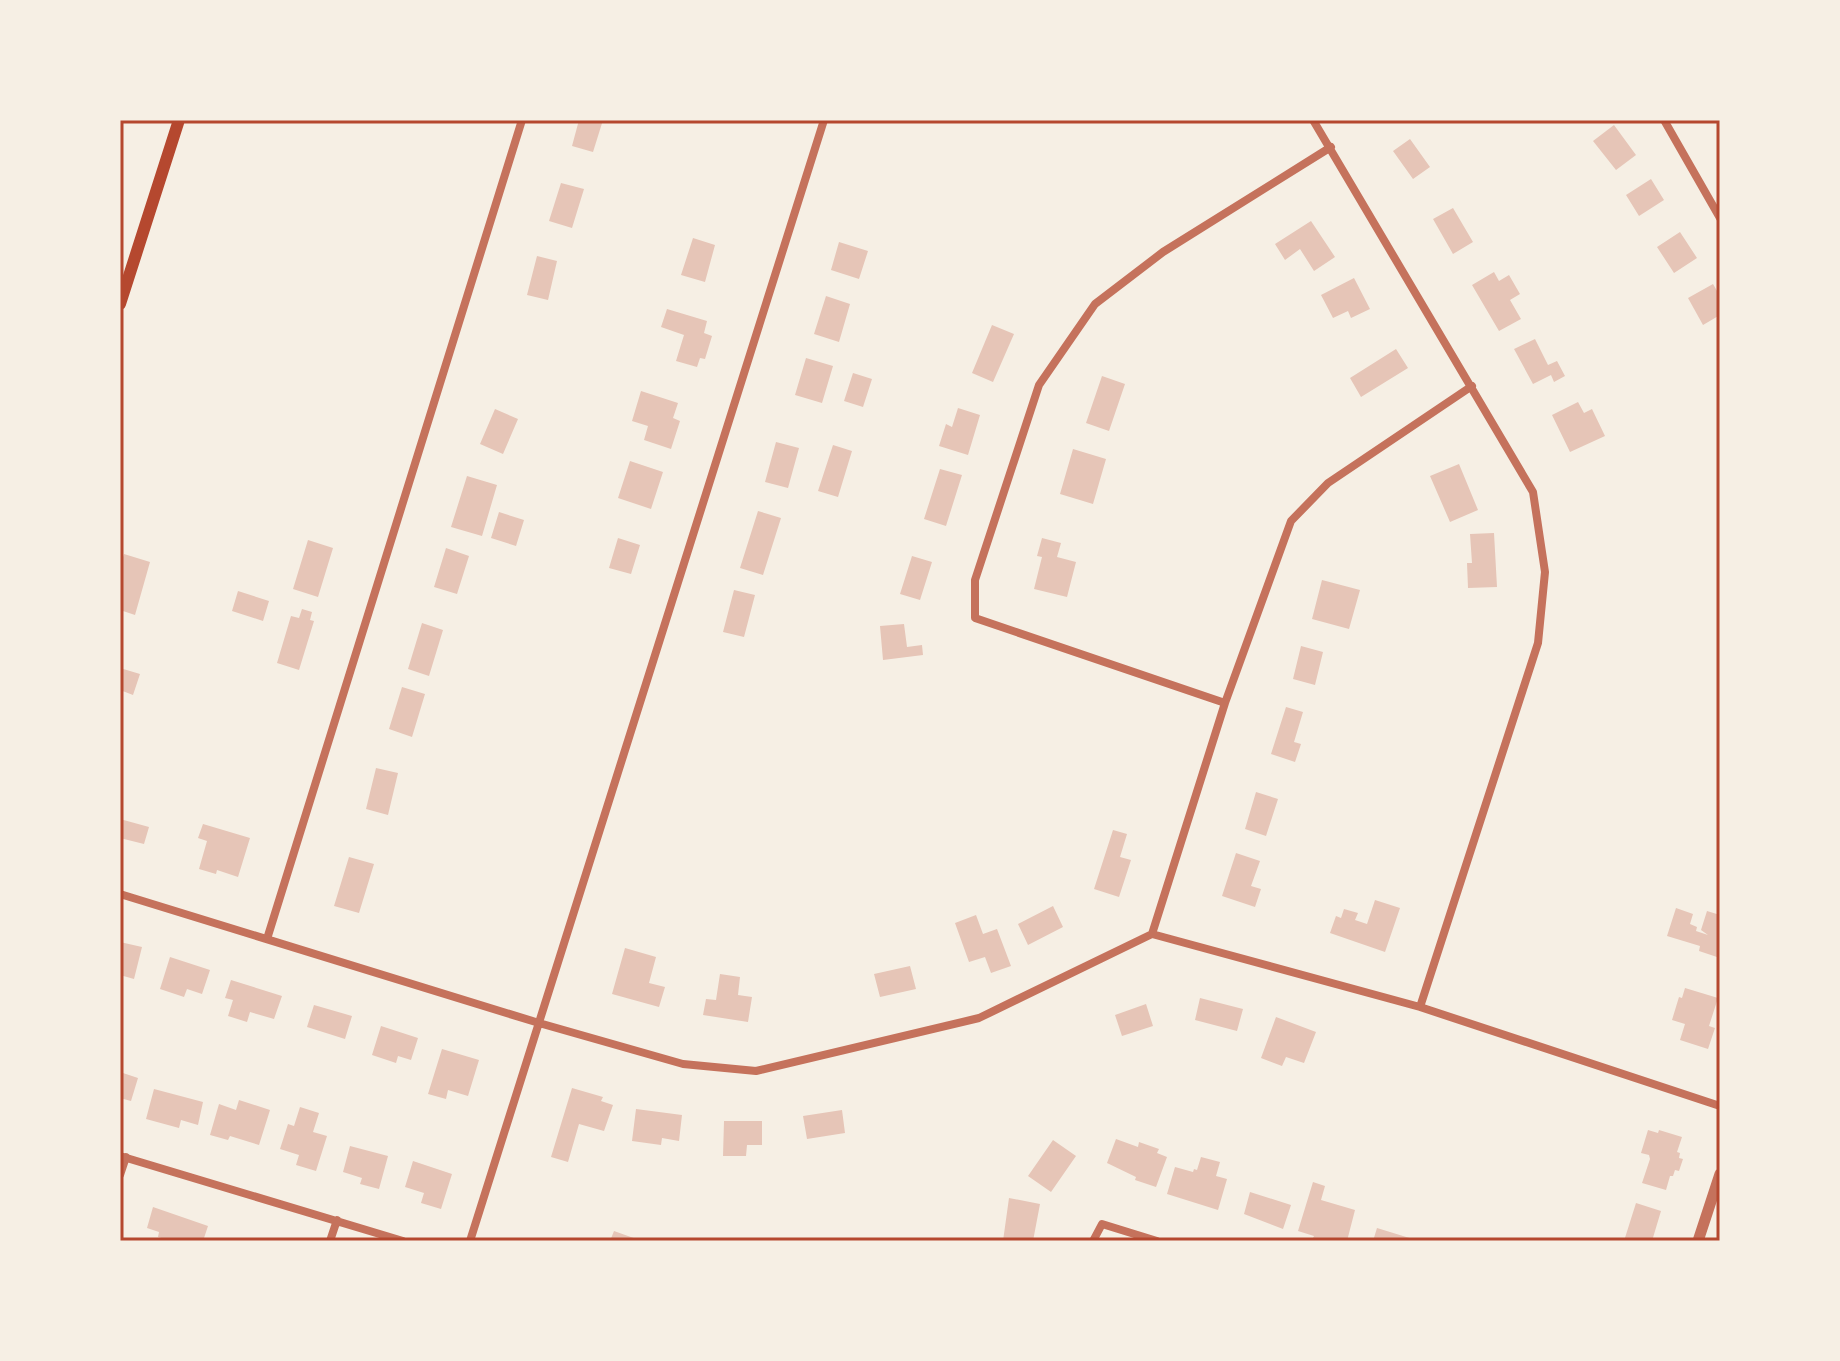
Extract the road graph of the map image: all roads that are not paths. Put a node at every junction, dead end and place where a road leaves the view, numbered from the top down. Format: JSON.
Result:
{"nodes":[{"id":1,"x":179,"y":120,"type":"edge"},
{"id":2,"x":522,"y":120,"type":"edge"},
{"id":3,"x":824,"y":120,"type":"edge"},
{"id":4,"x":1313,"y":120,"type":"edge"},
{"id":5,"x":1664,"y":120,"type":"edge"},
{"id":6,"x":1331,"y":147,"type":"junction"},
{"id":7,"x":1720,"y":218,"type":"edge"},
{"id":8,"x":120,"y":304,"type":"edge"},
{"id":9,"x":1472,"y":386,"type":"junction"},
{"id":10,"x":1225,"y":703,"type":"junction"},
{"id":11,"x":120,"y":894,"type":"edge"},
{"id":12,"x":1152,"y":934,"type":"junction"},
{"id":13,"x":267,"y":939,"type":"junction"},
{"id":14,"x":1420,"y":1007,"type":"junction"},
{"id":15,"x":539,"y":1023,"type":"junction"},
{"id":16,"x":1720,"y":1106,"type":"edge"},
{"id":17,"x":123,"y":1156,"type":"edge"},
{"id":18,"x":1720,"y":1174,"type":"edge"},
{"id":19,"x":120,"y":1175,"type":"edge"},
{"id":20,"x":337,"y":1220,"type":"junction"},
{"id":21,"x":330,"y":1241,"type":"edge"},
{"id":22,"x":403,"y":1241,"type":"edge"},
{"id":23,"x":470,"y":1241,"type":"edge"},
{"id":24,"x":1093,"y":1241,"type":"edge"},
{"id":25,"x":1157,"y":1241,"type":"edge"},
{"id":26,"x":1698,"y":1241,"type":"edge"}],
"edges":[{"from":1,"to":8,"type":"main road"},
{"from":2,"to":13,"type":"street"},
{"from":3,"to":15,"type":"street"},
{"from":4,"to":6,"type":"street"},
{"from":5,"to":7,"type":"street"},
{"from":6,"to":9,"type":"street"},
{"from":6,"to":10,"type":"street"},
{"from":9,"to":10,"type":"street"},
{"from":9,"to":14,"type":"street"},
{"from":10,"to":12,"type":"street"},
{"from":11,"to":13,"type":"street"},
{"from":12,"to":14,"type":"street"},
{"from":12,"to":15,"type":"street"},
{"from":13,"to":15,"type":"street"},
{"from":14,"to":16,"type":"street"},
{"from":15,"to":23,"type":"street"},
{"from":17,"to":19,"type":"street"},
{"from":17,"to":20,"type":"street"},
{"from":18,"to":26,"type":"street"},
{"from":20,"to":21,"type":"street"},
{"from":20,"to":22,"type":"street"},
{"from":24,"to":25,"type":"street"}]}
